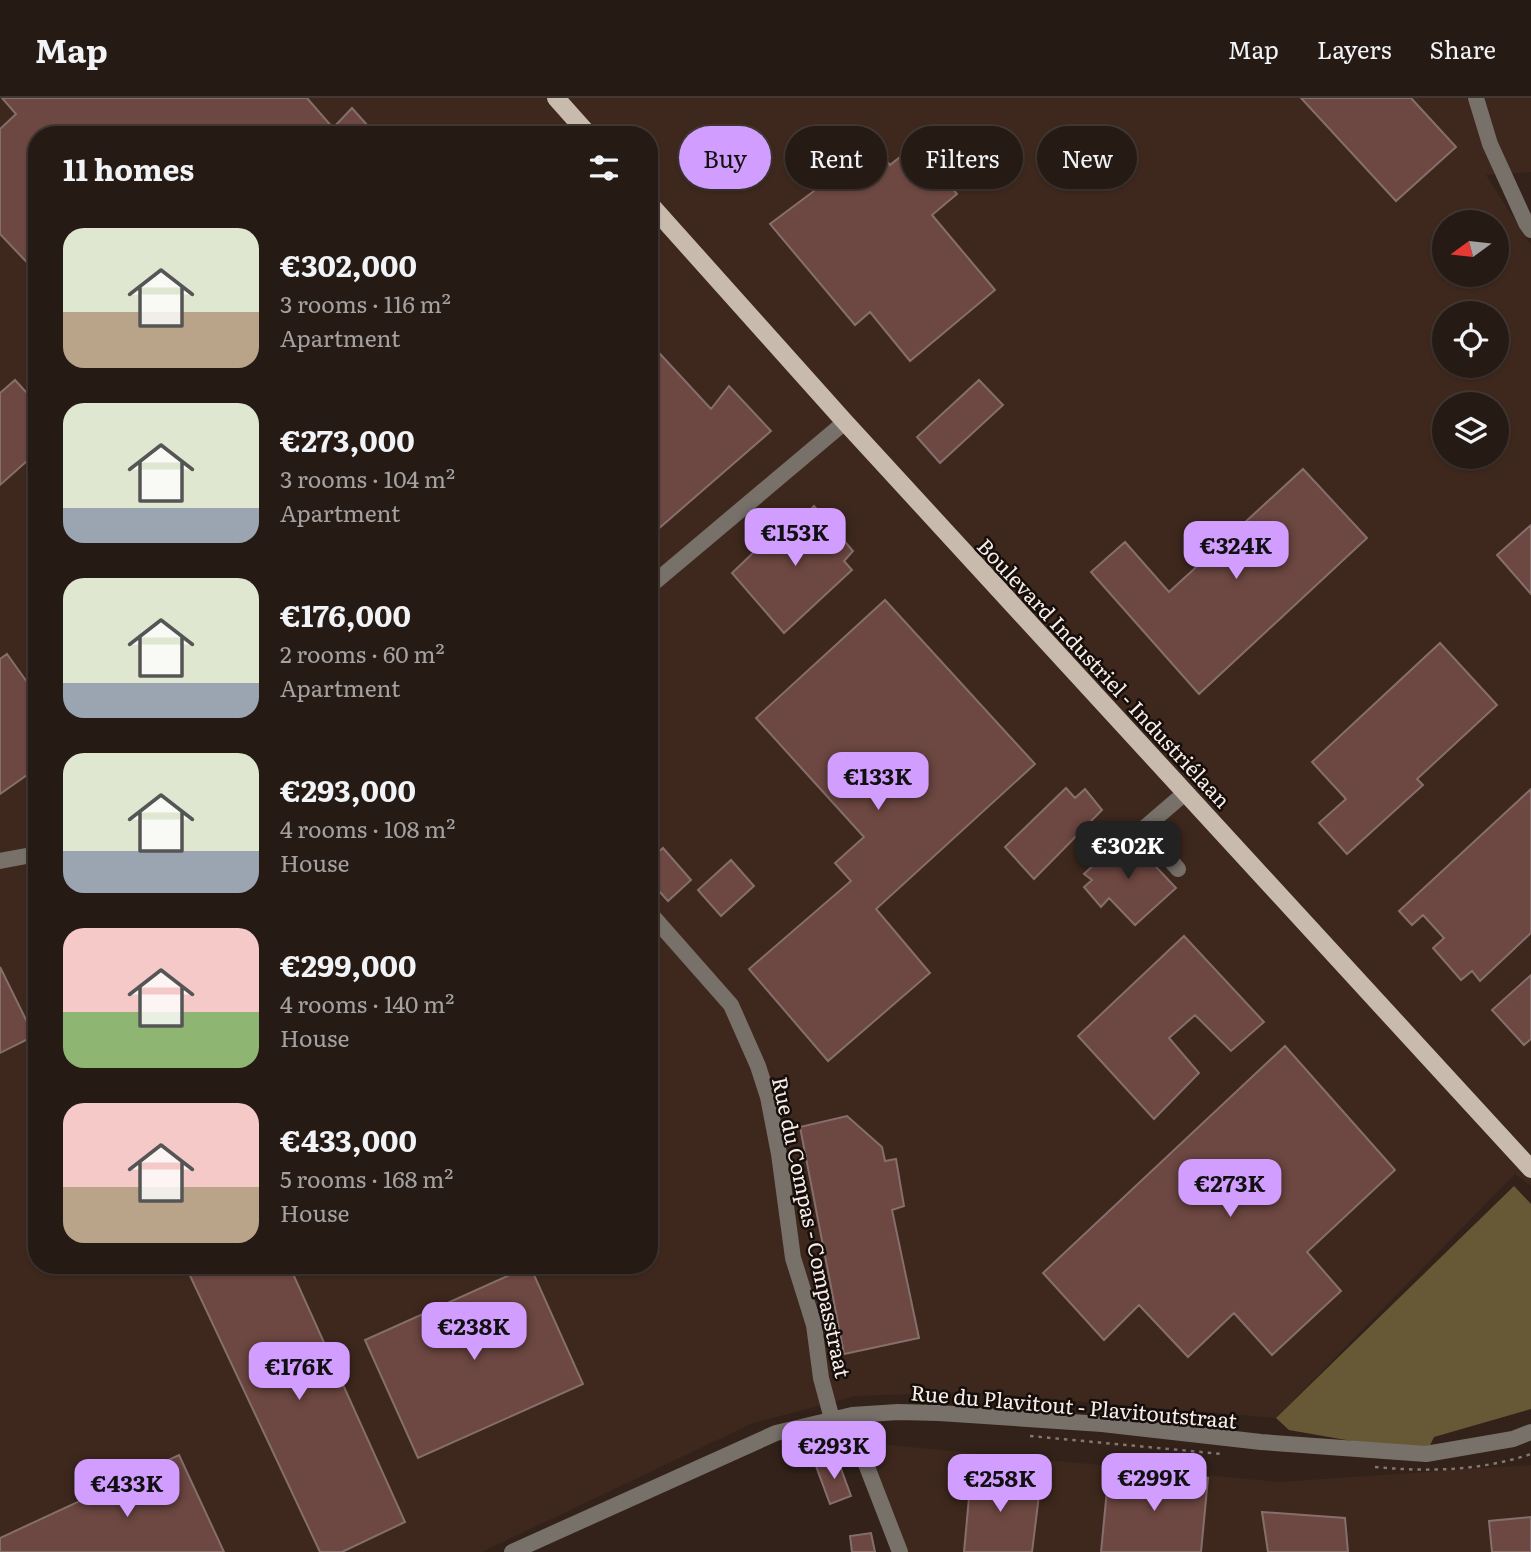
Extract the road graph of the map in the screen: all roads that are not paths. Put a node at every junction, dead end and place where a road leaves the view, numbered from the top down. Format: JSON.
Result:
{"nodes":[{"id":1,"x":556,"y":98,"type":"edge"},
{"id":2,"x":1476,"y":98,"type":"edge"},
{"id":3,"x":581,"y":126,"type":"edge"},
{"id":4,"x":658,"y":213,"type":"edge"},
{"id":5,"x":1531,"y":230,"type":"edge"},
{"id":6,"x":845,"y":422,"type":"junction"},
{"id":7,"x":658,"y":579,"type":"edge"},
{"id":8,"x":1185,"y":793,"type":"junction"},
{"id":9,"x":28,"y":856,"type":"edge"},
{"id":10,"x":0,"y":861,"type":"edge"},
{"id":11,"x":1178,"y":869,"type":"dead end"},
{"id":12,"x":658,"y":922,"type":"edge"},
{"id":13,"x":1531,"y":1169,"type":"edge"},
{"id":14,"x":852,"y":1415,"type":"junction"},
{"id":15,"x":832,"y":1419,"type":"junction"},
{"id":16,"x":1531,"y":1432,"type":"edge"},
{"id":17,"x":512,"y":1552,"type":"edge"},
{"id":18,"x":900,"y":1552,"type":"edge"}],
"edges":[{"from":1,"to":3,"type":"main road"},
{"from":2,"to":5,"type":"street"},
{"from":4,"to":6,"type":"main road","name":"Boulevard Industriel - Industriélaan"},
{"from":6,"to":7,"type":"street"},
{"from":6,"to":8,"type":"main road","name":"Boulevard Industriel - Industriélaan"},
{"from":8,"to":11,"type":"street"},
{"from":8,"to":13,"type":"main road","name":"Boulevard Industriel - Industriélaan"},
{"from":9,"to":10,"type":"street"},
{"from":12,"to":15,"type":"street","name":"Rue du Compas - Compasstraat"},
{"from":14,"to":15,"type":"street","name":"Rue du Plavitout - Plavitoutstraat"},
{"from":14,"to":16,"type":"street","name":"Rue du Plavitout - Plavitoutstraat"},
{"from":14,"to":18,"type":"street"},
{"from":15,"to":17,"type":"street","name":"Rue du Plavitout - Plavitoutstraat"}]}
